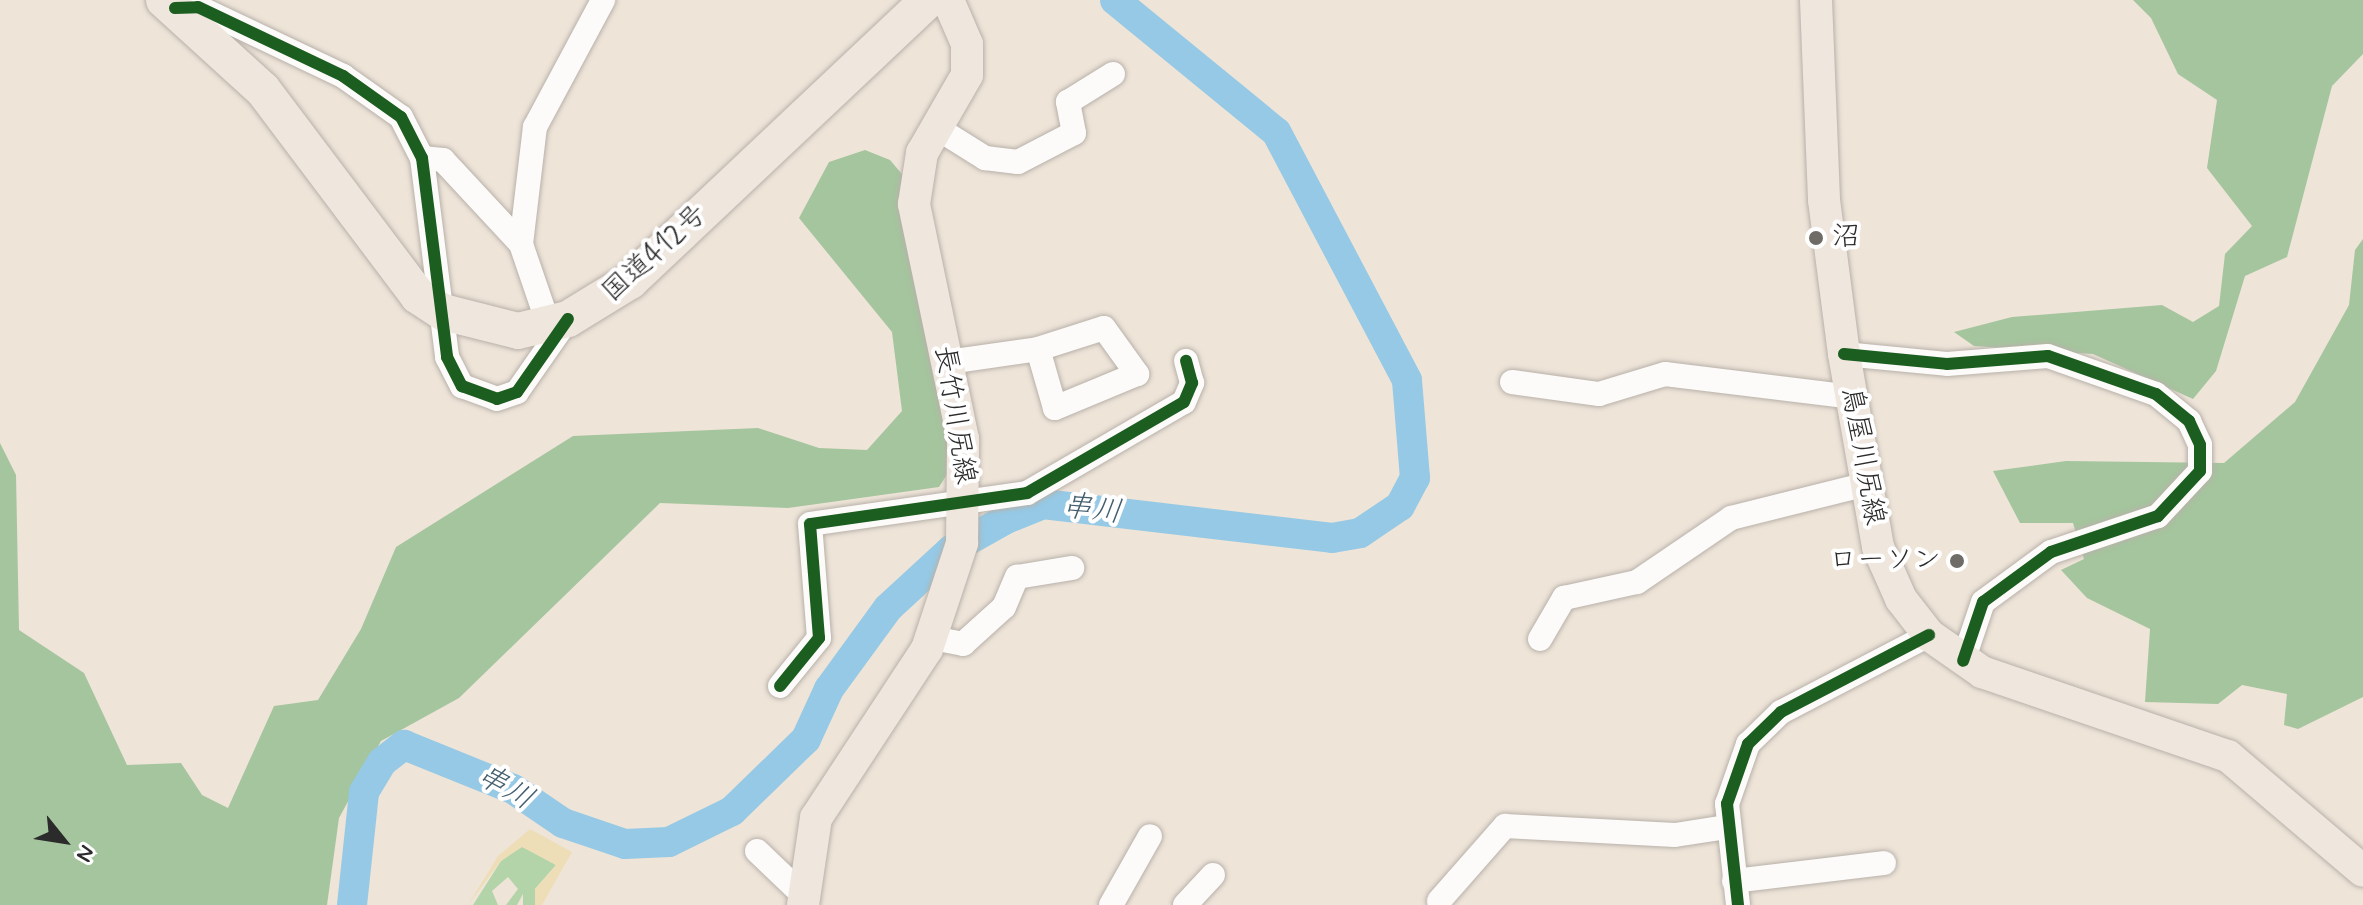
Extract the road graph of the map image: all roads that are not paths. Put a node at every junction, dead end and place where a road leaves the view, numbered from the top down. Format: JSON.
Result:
{"nodes":[{"id":1,"x":603,"y":0,"type":"edge"},
{"id":2,"x":928,"y":0,"type":"edge"},
{"id":3,"x":948,"y":0,"type":"edge"},
{"id":4,"x":1816,"y":0,"type":"edge"},
{"id":5,"x":169,"y":4,"type":"edge"},
{"id":6,"x":1113,"y":74,"type":"dead end"},
{"id":7,"x":937,"y":128,"type":"junction"},
{"id":8,"x":422,"y":158,"type":"junction"},
{"id":9,"x":521,"y":244,"type":"junction"},
{"id":10,"x":443,"y":312,"type":"junction"},
{"id":11,"x":558,"y":323,"type":"junction"},
{"id":12,"x":1038,"y":349,"type":"dead end"},
{"id":13,"x":1844,"y":354,"type":"junction"},
{"id":14,"x":1186,"y":361,"type":"dead end"},
{"id":15,"x":948,"y":362,"type":"junction"},
{"id":16,"x":1512,"y":382,"type":"dead end"},
{"id":17,"x":1852,"y":397,"type":"junction"},
{"id":18,"x":1867,"y":484,"type":"junction"},
{"id":19,"x":967,"y":504,"type":"junction"},
{"id":20,"x":1072,"y":568,"type":"dead end"},
{"id":21,"x":936,"y":630,"type":"junction"},
{"id":22,"x":1929,"y":635,"type":"junction"},
{"id":23,"x":1540,"y":639,"type":"dead end"},
{"id":24,"x":1963,"y":661,"type":"junction"},
{"id":25,"x":780,"y":686,"type":"dead end"},
{"id":26,"x":1727,"y":827,"type":"junction"},
{"id":27,"x":1150,"y":836,"type":"dead end"},
{"id":28,"x":757,"y":851,"type":"dead end"},
{"id":29,"x":1884,"y":863,"type":"dead end"},
{"id":30,"x":2363,"y":871,"type":"edge"},
{"id":31,"x":1213,"y":875,"type":"dead end"},
{"id":32,"x":1736,"y":893,"type":"edge"},
{"id":33,"x":803,"y":900,"type":"edge"},
{"id":34,"x":1439,"y":901,"type":"dead end"},
{"id":35,"x":1111,"y":905,"type":"edge"},
{"id":36,"x":1185,"y":905,"type":"edge"}],
"edges":[{"from":1,"to":9,"type":"street"},
{"from":2,"to":11,"type":"highway","name":"国道412号"},
{"from":3,"to":7,"type":"main road","name":"長竹川尻線"},
{"from":4,"to":13,"type":"main road","name":"鳥屋川尻線"},
{"from":5,"to":8,"type":"street"},
{"from":5,"to":10,"type":"highway","name":"国道412号"},
{"from":6,"to":7,"type":"street"},
{"from":7,"to":15,"type":"main road","name":"長竹川尻線"},
{"from":8,"to":9,"type":"street"},
{"from":8,"to":10,"type":"street"},
{"from":9,"to":11,"type":"street"},
{"from":10,"to":11,"type":"highway","name":"国道412号"},
{"from":10,"to":11,"type":"street"},
{"from":12,"to":15,"type":"street"},
{"from":13,"to":17,"type":"main road","name":"鳥屋川尻線"},
{"from":13,"to":24,"type":"street"},
{"from":14,"to":19,"type":"street"},
{"from":15,"to":19,"type":"main road","name":"長竹川尻線"},
{"from":16,"to":17,"type":"street"},
{"from":17,"to":18,"type":"main road","name":"鳥屋川尻線"},
{"from":18,"to":22,"type":"main road","name":"鳥屋川尻線"},
{"from":18,"to":23,"type":"street"},
{"from":19,"to":21,"type":"main road","name":"長竹川尻線"},
{"from":19,"to":25,"type":"street"},
{"from":20,"to":21,"type":"street"},
{"from":21,"to":33,"type":"main road","name":"長竹川尻線"},
{"from":22,"to":24,"type":"main road","name":"鳥屋川尻線"},
{"from":22,"to":26,"type":"street"},
{"from":24,"to":30,"type":"main road","name":"鳥屋川尻線"},
{"from":26,"to":32,"type":"street"},
{"from":26,"to":34,"type":"street"},
{"from":27,"to":35,"type":"street"},
{"from":28,"to":33,"type":"street"},
{"from":29,"to":32,"type":"street"},
{"from":31,"to":36,"type":"street"}]}
